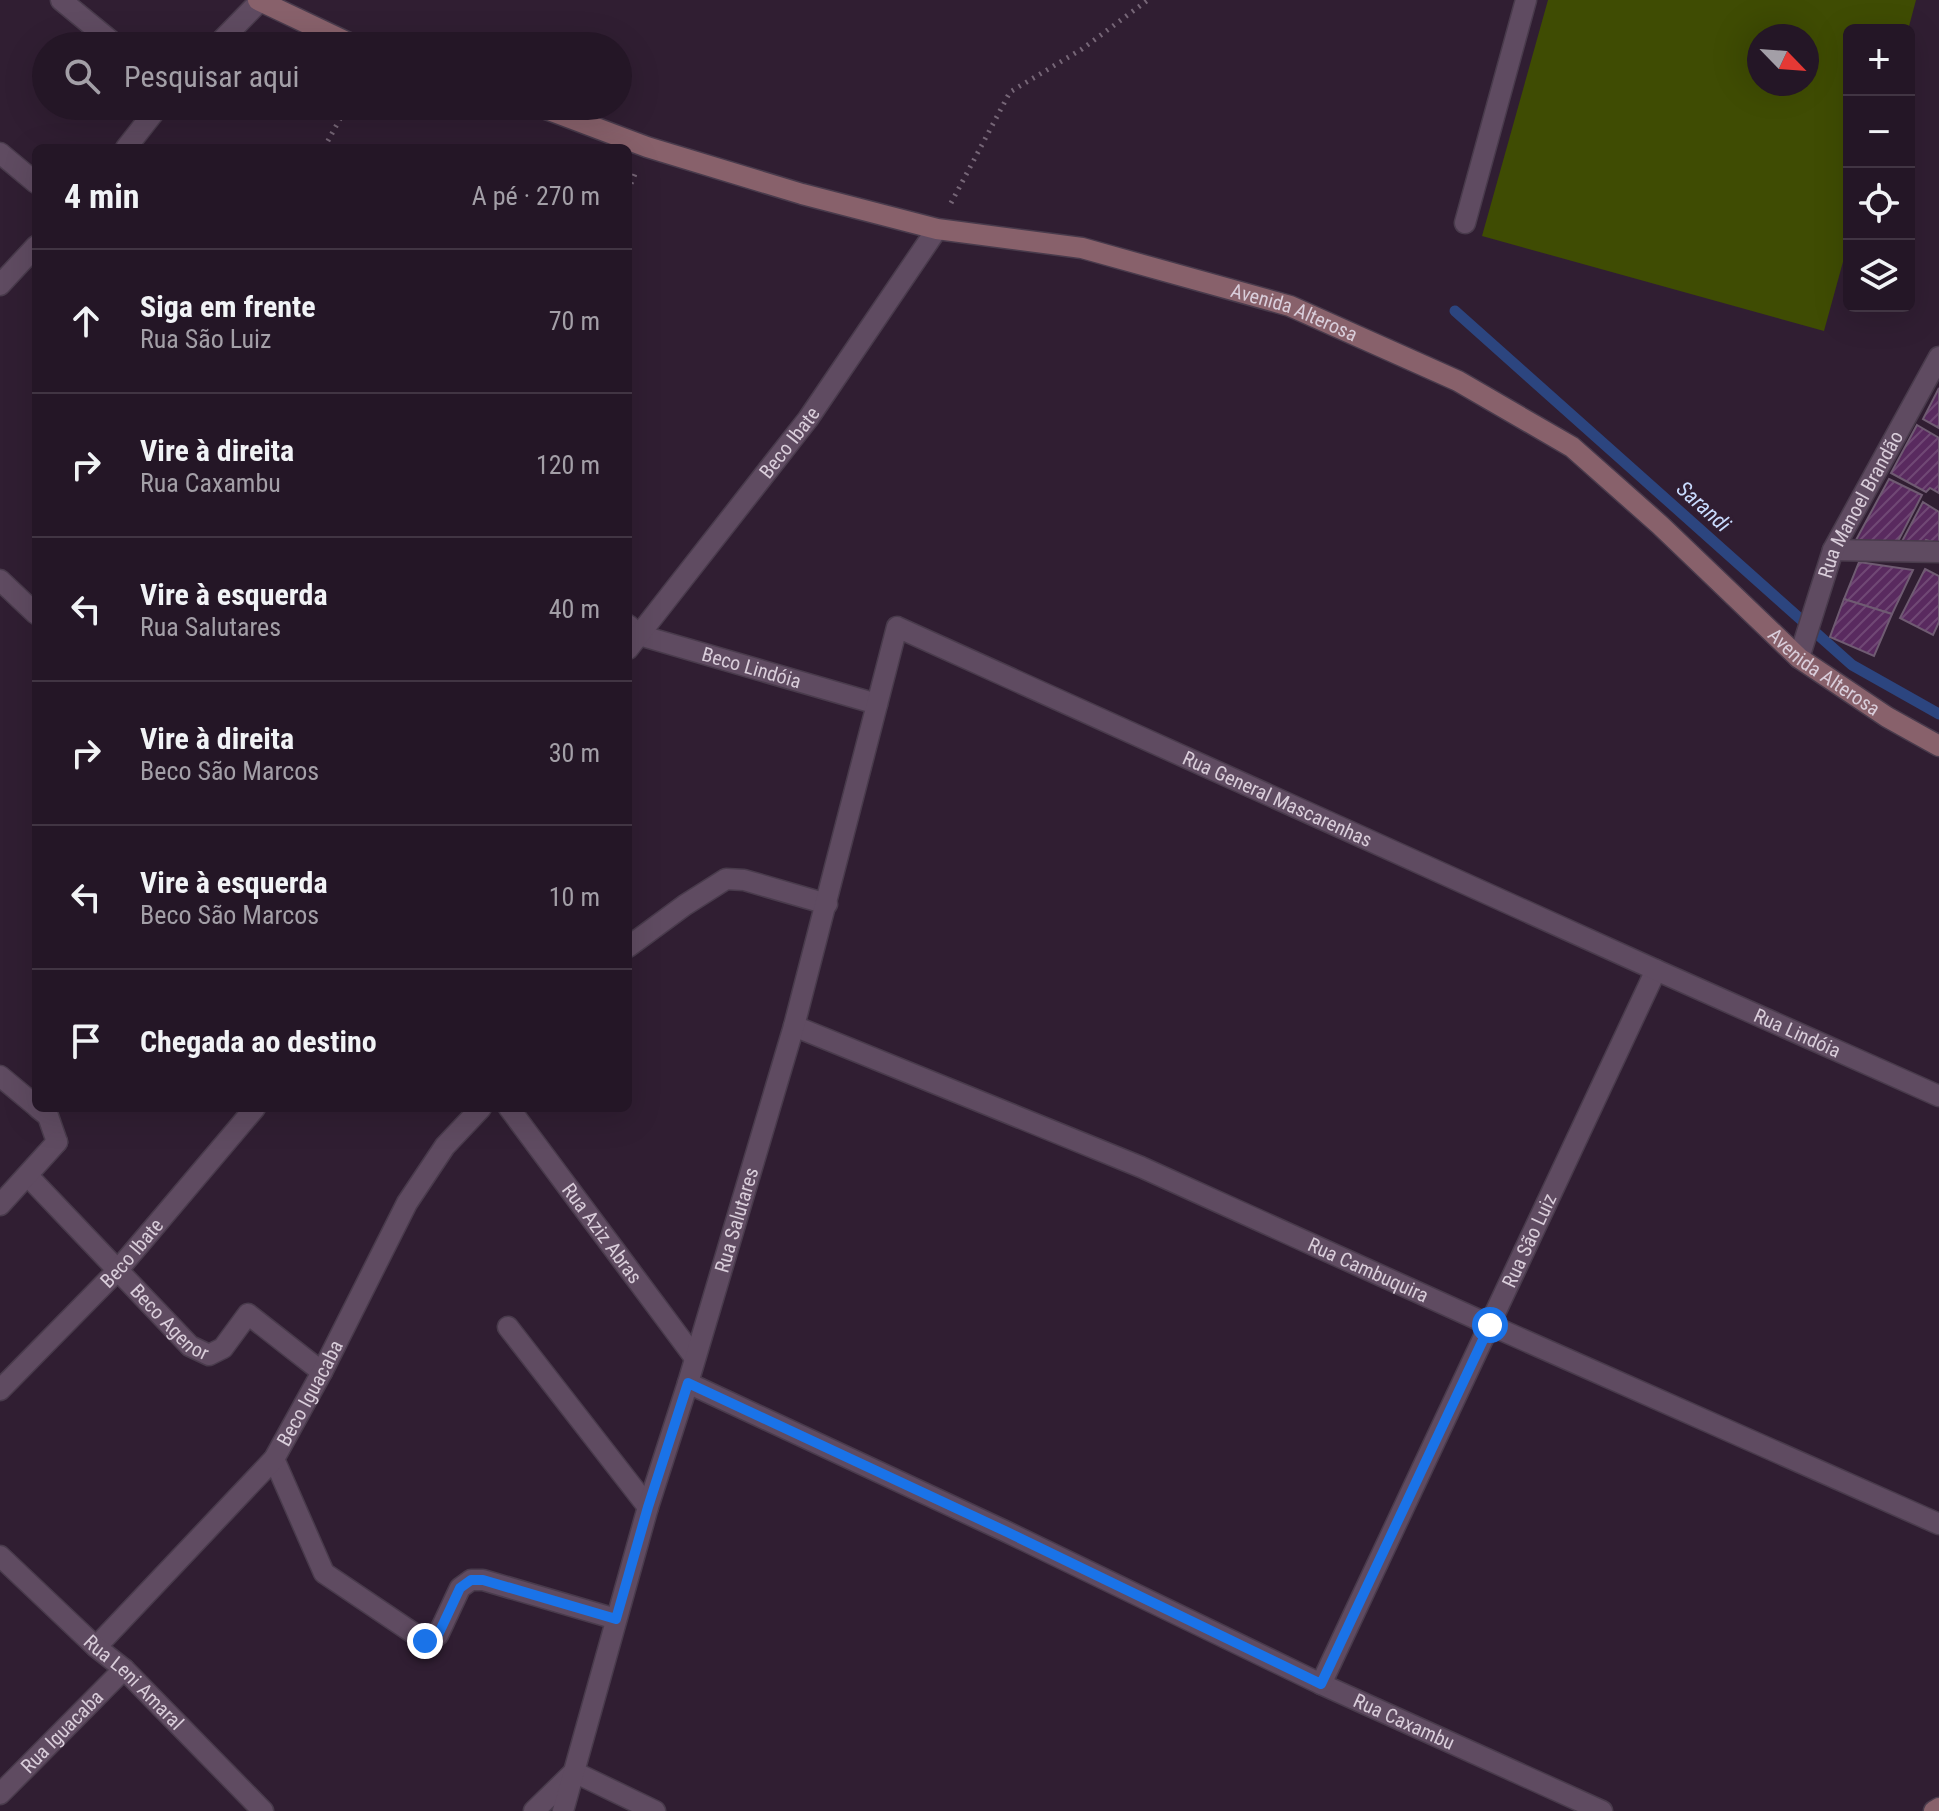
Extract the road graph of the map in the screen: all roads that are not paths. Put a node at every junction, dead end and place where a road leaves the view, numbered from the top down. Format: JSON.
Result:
{"nodes":[{"id":1,"x":61,"y":0,"type":"edge"},
{"id":2,"x":1526,"y":0,"type":"edge"},
{"id":3,"x":260,"y":1,"type":"edge"},
{"id":4,"x":100,"y":32,"type":"edge"},
{"id":5,"x":230,"y":32,"type":"edge"},
{"id":6,"x":325,"y":32,"type":"edge"},
{"id":7,"x":148,"y":120,"type":"edge"},
{"id":8,"x":575,"y":120,"type":"edge"},
{"id":9,"x":129,"y":144,"type":"edge"},
{"id":10,"x":0,"y":153,"type":"edge"},
{"id":11,"x":32,"y":180,"type":"edge"},
{"id":12,"x":1465,"y":223,"type":"dead end"},
{"id":13,"x":937,"y":229,"type":"junction"},
{"id":14,"x":32,"y":250,"type":"edge"},
{"id":15,"x":0,"y":285,"type":"edge"},
{"id":16,"x":1939,"y":357,"type":"edge"},
{"id":17,"x":1833,"y":550,"type":"junction"},
{"id":18,"x":1939,"y":552,"type":"edge"},
{"id":19,"x":0,"y":580,"type":"edge"},
{"id":20,"x":32,"y":610,"type":"edge"},
{"id":21,"x":897,"y":627,"type":"joint"},
{"id":22,"x":632,"y":636,"type":"edge"},
{"id":23,"x":1799,"y":658,"type":"junction"},
{"id":24,"x":877,"y":704,"type":"junction"},
{"id":25,"x":1939,"y":746,"type":"edge"},
{"id":26,"x":827,"y":904,"type":"junction"},
{"id":27,"x":632,"y":944,"type":"edge"},
{"id":28,"x":1656,"y":970,"type":"junction"},
{"id":29,"x":794,"y":1026,"type":"junction"},
{"id":30,"x":0,"y":1076,"type":"edge"},
{"id":31,"x":1939,"y":1096,"type":"edge"},
{"id":32,"x":32,"y":1103,"type":"edge"},
{"id":33,"x":43,"y":1112,"type":"edge"},
{"id":34,"x":252,"y":1112,"type":"edge"},
{"id":35,"x":477,"y":1112,"type":"edge"},
{"id":36,"x":512,"y":1112,"type":"edge"},
{"id":37,"x":28,"y":1176,"type":"junction"},
{"id":38,"x":0,"y":1205,"type":"edge"},
{"id":39,"x":117,"y":1271,"type":"junction"},
{"id":40,"x":1490,"y":1325,"type":"junction"},
{"id":41,"x":508,"y":1327,"type":"dead end"},
{"id":42,"x":695,"y":1358,"type":"junction"},
{"id":43,"x":322,"y":1372,"type":"junction"},
{"id":44,"x":688,"y":1383,"type":"junction"},
{"id":45,"x":0,"y":1390,"type":"edge"},
{"id":46,"x":274,"y":1459,"type":"junction"},
{"id":47,"x":648,"y":1507,"type":"junction"},
{"id":48,"x":1939,"y":1524,"type":"edge"},
{"id":49,"x":0,"y":1556,"type":"edge"},
{"id":50,"x":616,"y":1619,"type":"junction"},
{"id":51,"x":96,"y":1647,"type":"junction"},
{"id":52,"x":124,"y":1669,"type":"junction"},
{"id":53,"x":1321,"y":1684,"type":"junction"},
{"id":54,"x":574,"y":1772,"type":"junction"},
{"id":55,"x":0,"y":1794,"type":"edge"},
{"id":56,"x":263,"y":1811,"type":"edge"},
{"id":57,"x":534,"y":1811,"type":"edge"},
{"id":58,"x":563,"y":1811,"type":"edge"},
{"id":59,"x":655,"y":1811,"type":"edge"},
{"id":60,"x":1602,"y":1811,"type":"edge"}],
"edges":[{"from":1,"to":4,"type":"street"},
{"from":2,"to":12,"type":"street"},
{"from":3,"to":5,"type":"street"},
{"from":3,"to":6,"type":"street"},
{"from":7,"to":9,"type":"street"},
{"from":8,"to":13,"type":"street","name":"Avenida Alterosa"},
{"from":10,"to":11,"type":"street"},
{"from":13,"to":22,"type":"street","name":"Beco Ibate"},
{"from":13,"to":23,"type":"street","name":"Avenida Alterosa"},
{"from":14,"to":15,"type":"street"},
{"from":16,"to":17,"type":"street","name":"Rua Manoel Brandão"},
{"from":17,"to":18,"type":"street"},
{"from":17,"to":23,"type":"street","name":"Rua Manoel Brandão"},
{"from":19,"to":20,"type":"street"},
{"from":21,"to":24,"type":"street","name":"Rua Salutares"},
{"from":21,"to":28,"type":"street","name":"Rua General Mascarenhas"},
{"from":22,"to":24,"type":"street","name":"Beco Lindóia"},
{"from":23,"to":25,"type":"street","name":"Avenida Alterosa"},
{"from":24,"to":26,"type":"street","name":"Rua Salutares"},
{"from":26,"to":27,"type":"street"},
{"from":26,"to":29,"type":"street","name":"Rua Salutares"},
{"from":28,"to":31,"type":"street","name":"Rua Lindóia"},
{"from":28,"to":40,"type":"street","name":"Rua São Luiz"},
{"from":29,"to":40,"type":"street","name":"Rua Cambuquira"},
{"from":29,"to":42,"type":"street","name":"Rua Salutares"},
{"from":30,"to":32,"type":"street"},
{"from":33,"to":37,"type":"street"},
{"from":34,"to":39,"type":"street","name":"Beco Ibate"},
{"from":35,"to":43,"type":"street","name":"Beco Iguacaba"},
{"from":36,"to":42,"type":"street","name":"Rua Aziz Abras"},
{"from":37,"to":38,"type":"street"},
{"from":37,"to":39,"type":"street","name":"Beco Agenor"},
{"from":39,"to":43,"type":"street","name":"Beco Agenor"},
{"from":39,"to":45,"type":"street","name":"Beco Ibate"},
{"from":40,"to":48,"type":"street","name":"Rua Cambuquira"},
{"from":40,"to":53,"type":"street","name":"Rua São Luiz"},
{"from":41,"to":47,"type":"street"},
{"from":42,"to":44,"type":"street","name":"Rua Salutares"},
{"from":43,"to":46,"type":"street","name":"Beco Iguacaba"},
{"from":44,"to":47,"type":"street","name":"Rua Salutares"},
{"from":44,"to":53,"type":"street","name":"Rua Caxambu"},
{"from":46,"to":50,"type":"street"},
{"from":46,"to":51,"type":"street","name":"Beco Iguacaba"},
{"from":47,"to":50,"type":"street","name":"Rua Salutares"},
{"from":49,"to":51,"type":"street","name":"Rua Leni Amaral"},
{"from":50,"to":54,"type":"street","name":"Rua Salutares"},
{"from":51,"to":52,"type":"street","name":"Rua Leni Amaral"},
{"from":52,"to":55,"type":"street","name":"Rua Iguacaba"},
{"from":52,"to":56,"type":"street","name":"Rua Leni Amaral"},
{"from":53,"to":60,"type":"street","name":"Rua Caxambu"},
{"from":54,"to":57,"type":"street"},
{"from":54,"to":58,"type":"street","name":"Rua Salutares"},
{"from":54,"to":59,"type":"street"}]}
